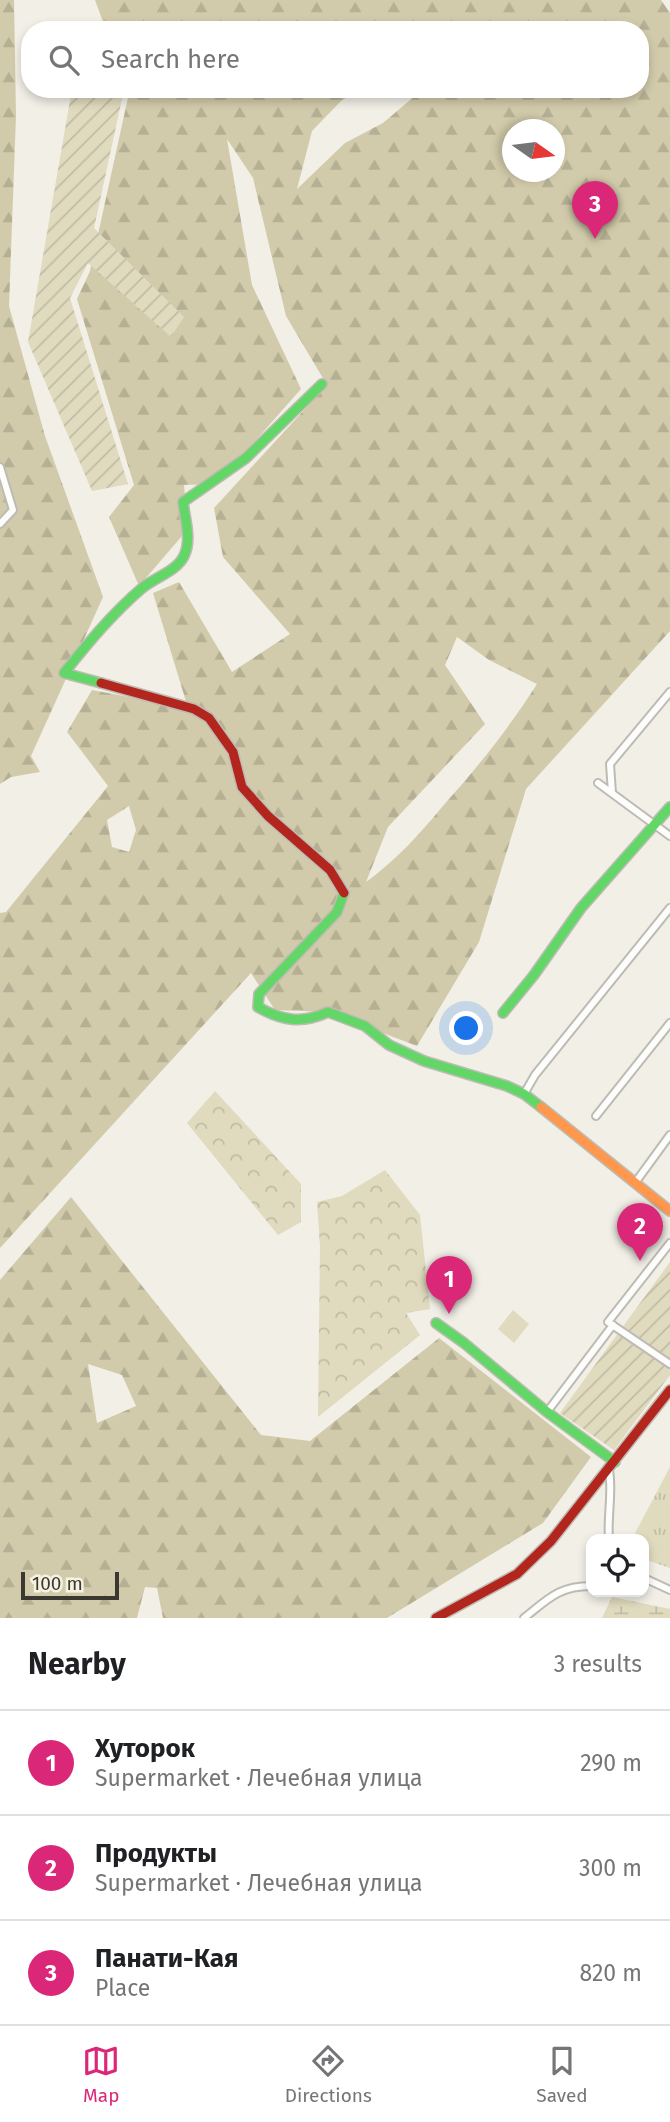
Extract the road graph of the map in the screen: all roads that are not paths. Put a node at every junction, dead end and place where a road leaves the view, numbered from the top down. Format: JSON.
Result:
{"nodes":[{"id":1,"x":322,"y":384,"type":"dead end"},
{"id":2,"x":0,"y":467,"type":"edge"},
{"id":3,"x":0,"y":524,"type":"edge"},
{"id":4,"x":670,"y":692,"type":"edge"},
{"id":5,"x":598,"y":783,"type":"dead end"},
{"id":6,"x":612,"y":793,"type":"junction"},
{"id":7,"x":670,"y":807,"type":"edge"},
{"id":8,"x":655,"y":825,"type":"junction"},
{"id":9,"x":670,"y":836,"type":"edge"},
{"id":10,"x":670,"y":908,"type":"edge"},
{"id":11,"x":503,"y":1013,"type":"dead end"},
{"id":12,"x":670,"y":1023,"type":"edge"},
{"id":13,"x":524,"y":1094,"type":"junction"},
{"id":14,"x":596,"y":1116,"type":"dead end"},
{"id":15,"x":670,"y":1135,"type":"edge"},
{"id":16,"x":635,"y":1183,"type":"junction"},
{"id":17,"x":670,"y":1211,"type":"edge"},
{"id":18,"x":670,"y":1243,"type":"edge"},
{"id":19,"x":436,"y":1323,"type":"dead end"},
{"id":20,"x":610,"y":1323,"type":"junction"},
{"id":21,"x":670,"y":1364,"type":"edge"},
{"id":22,"x":670,"y":1390,"type":"edge"},
{"id":23,"x":547,"y":1412,"type":"junction"},
{"id":24,"x":612,"y":1466,"type":"junction"},
{"id":25,"x":609,"y":1534,"type":"edge"},
{"id":26,"x":649,"y":1582,"type":"edge"},
{"id":27,"x":586,"y":1586,"type":"edge"},
{"id":28,"x":670,"y":1590,"type":"edge"},
{"id":29,"x":436,"y":1618,"type":"edge"},
{"id":30,"x":524,"y":1618,"type":"edge"}],
"edges":[{"from":1,"to":13,"type":"street"},
{"from":2,"to":3,"type":"street"},
{"from":4,"to":6,"type":"street"},
{"from":5,"to":6,"type":"street"},
{"from":6,"to":8,"type":"street"},
{"from":7,"to":8,"type":"street"},
{"from":8,"to":9,"type":"street"},
{"from":8,"to":11,"type":"street"},
{"from":10,"to":13,"type":"street"},
{"from":12,"to":14,"type":"street"},
{"from":13,"to":16,"type":"street"},
{"from":15,"to":16,"type":"street"},
{"from":16,"to":17,"type":"street"},
{"from":18,"to":20,"type":"street"},
{"from":19,"to":23,"type":"street"},
{"from":20,"to":21,"type":"street"},
{"from":20,"to":23,"type":"street"},
{"from":22,"to":24,"type":"street"},
{"from":23,"to":24,"type":"street"},
{"from":24,"to":25,"type":"street"},
{"from":24,"to":29,"type":"street"},
{"from":26,"to":28,"type":"street"},
{"from":27,"to":30,"type":"street"}]}
